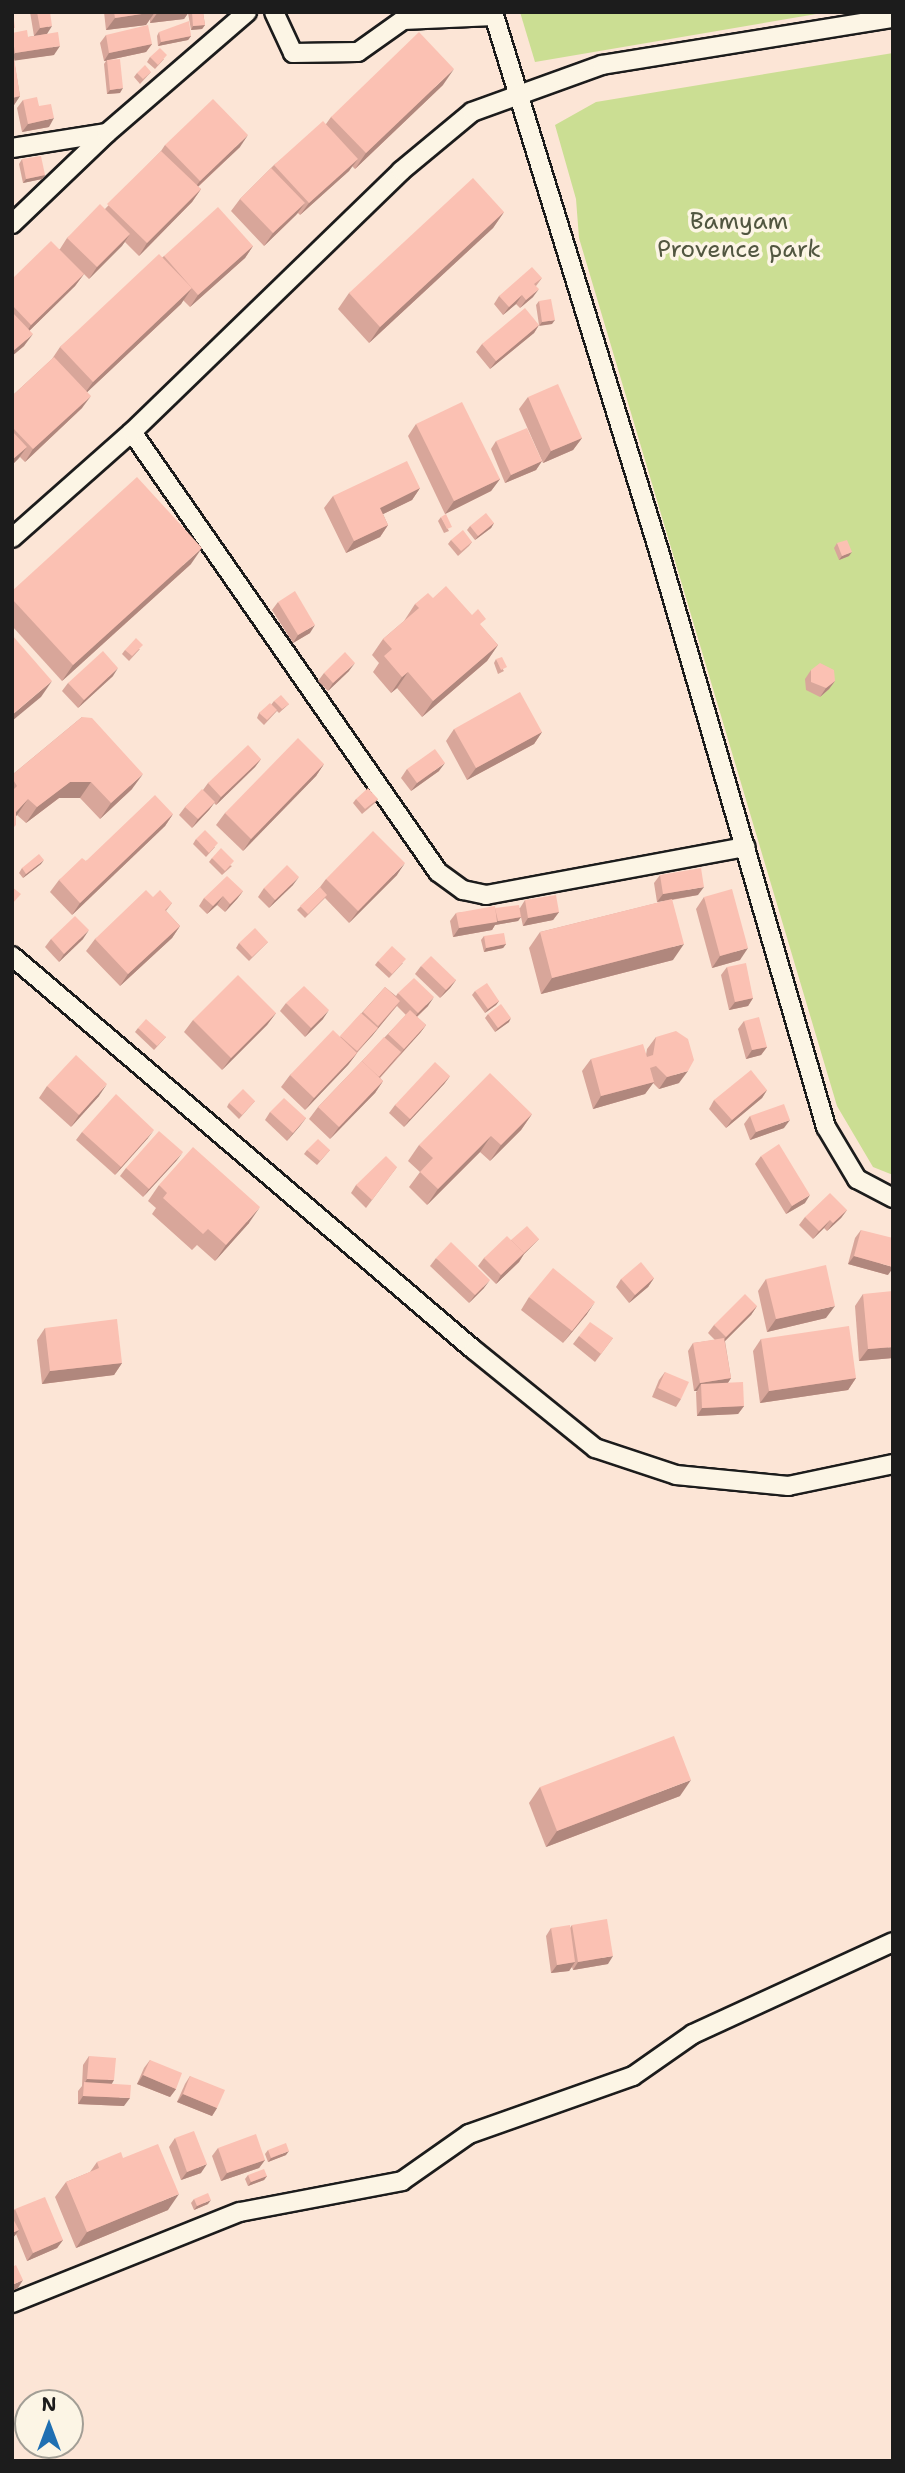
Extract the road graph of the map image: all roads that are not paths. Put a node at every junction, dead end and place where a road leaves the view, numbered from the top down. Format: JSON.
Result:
{"nodes":[{"id":1,"x":247,"y":12,"type":"edge"},
{"id":2,"x":274,"y":12,"type":"edge"},
{"id":3,"x":494,"y":14,"type":"edge"},
{"id":4,"x":893,"y":19,"type":"edge"},
{"id":5,"x":520,"y":96,"type":"junction"},
{"id":6,"x":107,"y":133,"type":"junction"},
{"id":7,"x":12,"y":148,"type":"edge"},
{"id":8,"x":12,"y":224,"type":"edge"},
{"id":9,"x":132,"y":432,"type":"junction"},
{"id":10,"x":12,"y":538,"type":"edge"},
{"id":11,"x":746,"y":847,"type":"junction"},
{"id":12,"x":12,"y":956,"type":"edge"},
{"id":13,"x":893,"y":1198,"type":"edge"},
{"id":14,"x":893,"y":1464,"type":"edge"},
{"id":15,"x":893,"y":1942,"type":"edge"},
{"id":16,"x":12,"y":2303,"type":"edge"}],
"edges":[{"from":1,"to":6,"type":"street"},
{"from":2,"to":3,"type":"street"},
{"from":3,"to":5,"type":"street"},
{"from":4,"to":5,"type":"street"},
{"from":5,"to":9,"type":"street"},
{"from":5,"to":11,"type":"street"},
{"from":6,"to":7,"type":"street"},
{"from":6,"to":8,"type":"street"},
{"from":9,"to":10,"type":"street"},
{"from":9,"to":11,"type":"street"},
{"from":11,"to":13,"type":"street"},
{"from":12,"to":14,"type":"street"},
{"from":15,"to":16,"type":"street"}]}
